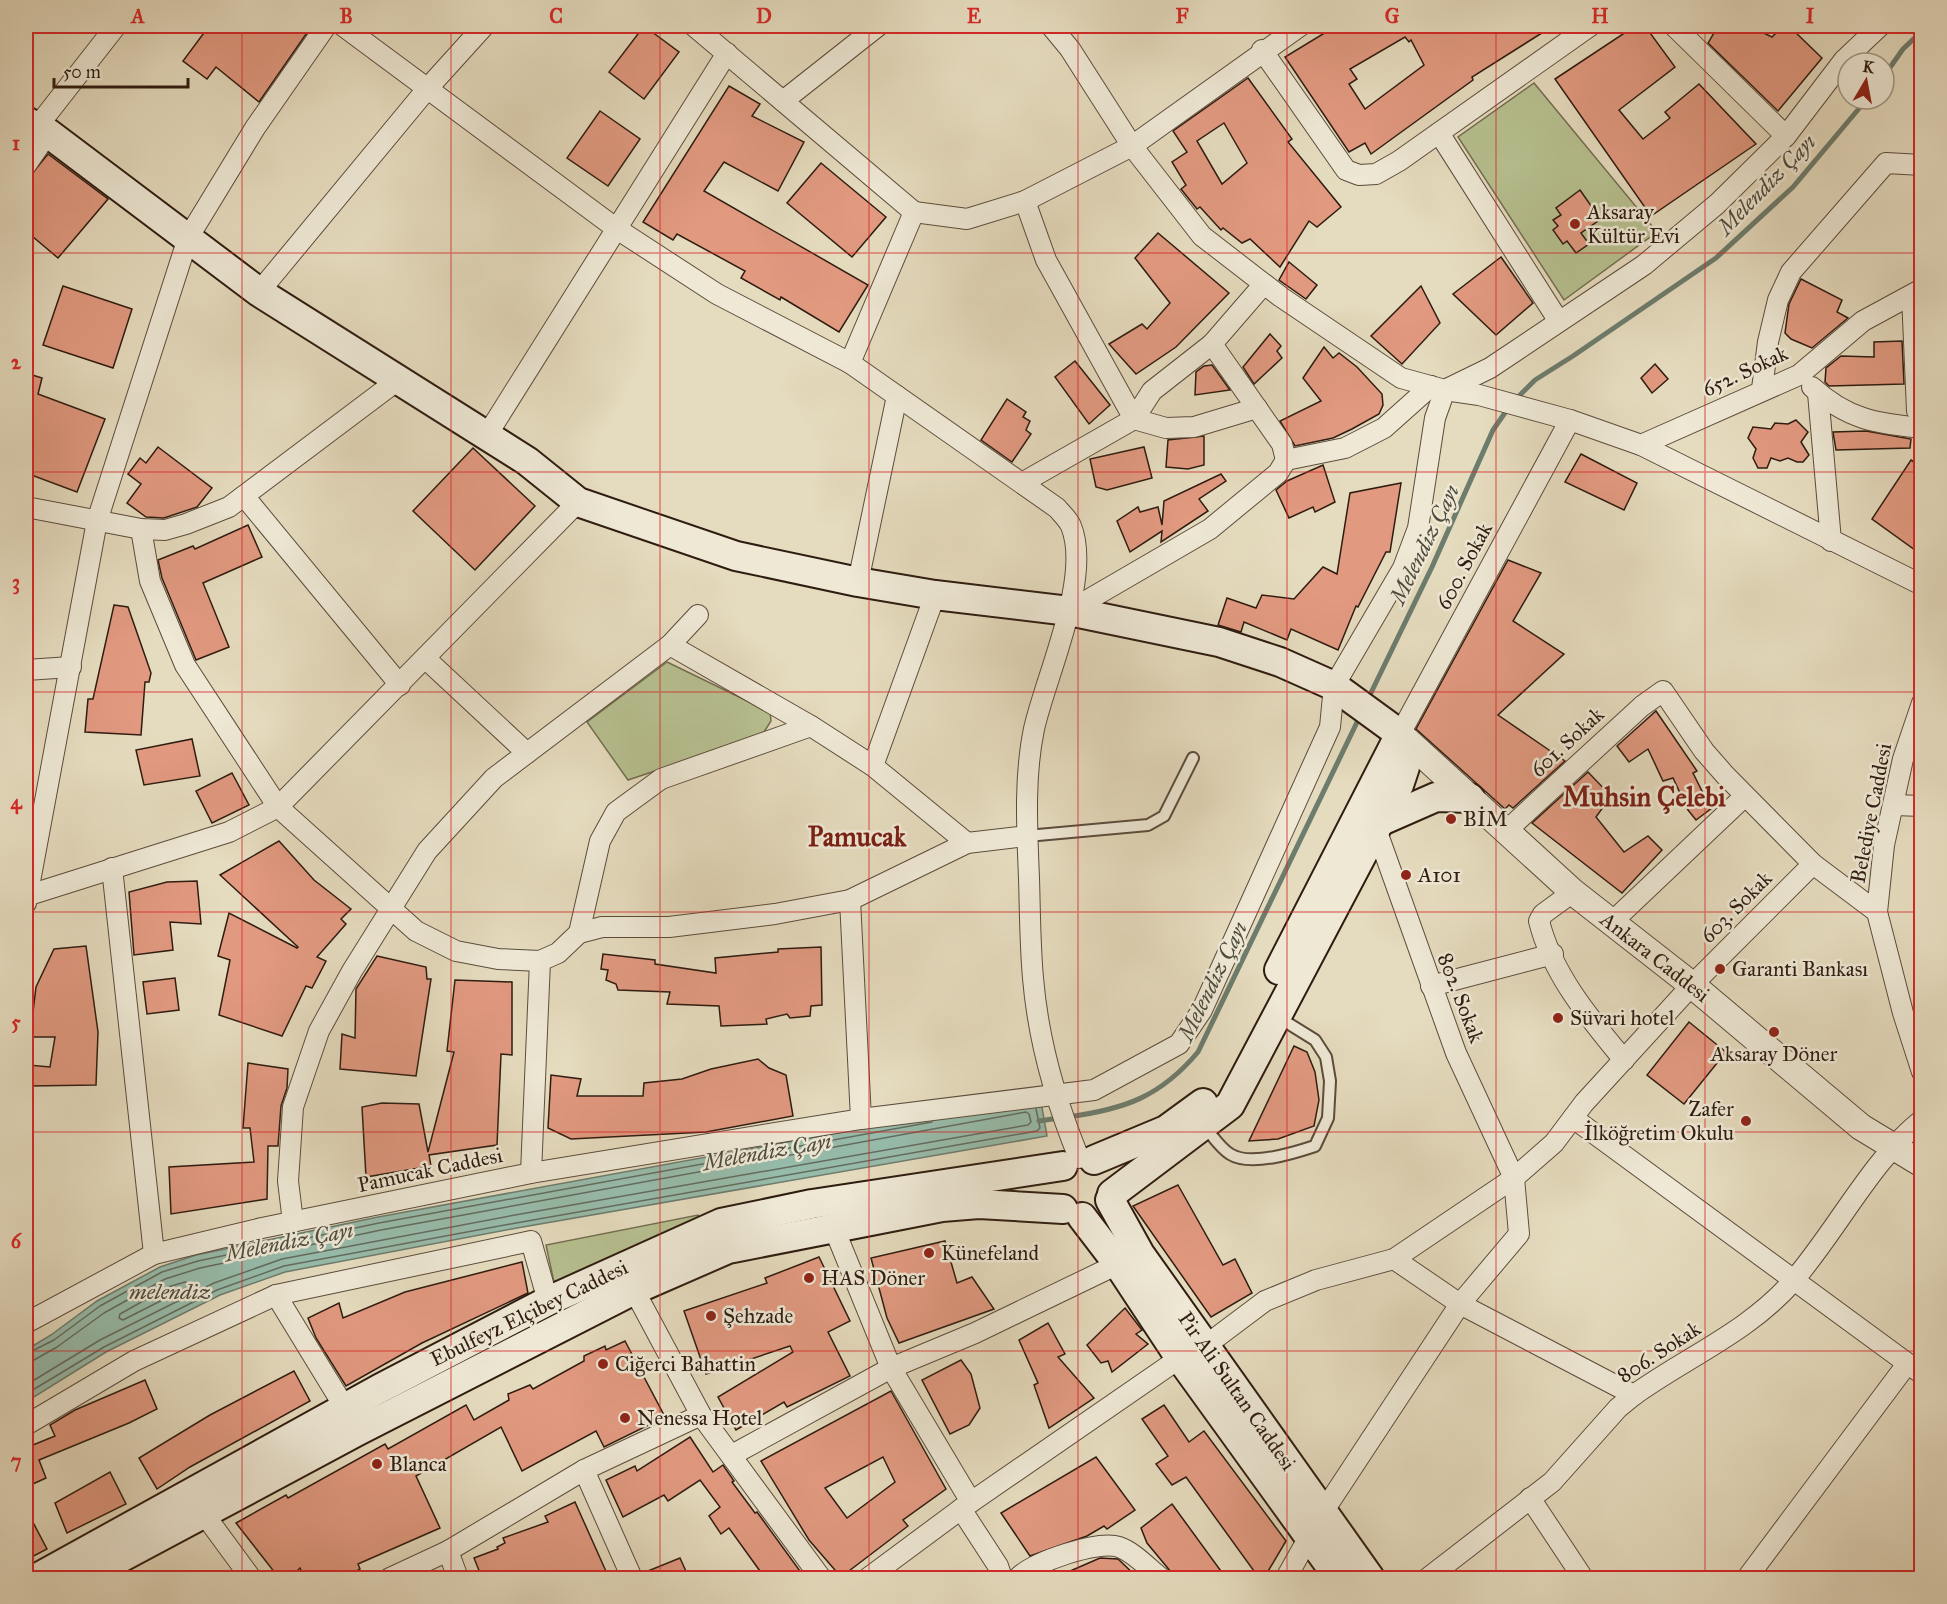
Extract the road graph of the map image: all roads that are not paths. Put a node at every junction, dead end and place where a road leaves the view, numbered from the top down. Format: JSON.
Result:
{"nodes":[{"id":1,"x":117,"y":26,"type":"edge"},
{"id":2,"x":327,"y":26,"type":"edge"},
{"id":3,"x":343,"y":26,"type":"edge"},
{"id":4,"x":484,"y":26,"type":"edge"},
{"id":5,"x":694,"y":26,"type":"edge"},
{"id":6,"x":878,"y":26,"type":"edge"},
{"id":7,"x":1051,"y":26,"type":"edge"},
{"id":8,"x":1300,"y":26,"type":"edge"},
{"id":9,"x":1590,"y":26,"type":"edge"},
{"id":10,"x":1674,"y":26,"type":"edge"},
{"id":11,"x":1880,"y":26,"type":"edge"},
{"id":12,"x":1262,"y":50,"type":"junction"},
{"id":13,"x":727,"y":53,"type":"junction"},
{"id":14,"x":427,"y":89,"type":"junction"},
{"id":15,"x":783,"y":101,"type":"junction"},
{"id":16,"x":37,"y":127,"type":"edge"},
{"id":17,"x":1439,"y":134,"type":"junction"},
{"id":18,"x":1786,"y":136,"type":"junction"},
{"id":19,"x":1132,"y":146,"type":"junction"},
{"id":20,"x":26,"y":165,"type":"edge"},
{"id":21,"x":1922,"y":165,"type":"edge"},
{"id":22,"x":1025,"y":201,"type":"junction"},
{"id":23,"x":914,"y":212,"type":"junction"},
{"id":24,"x":617,"y":230,"type":"junction"},
{"id":25,"x":188,"y":238,"type":"junction"},
{"id":26,"x":1264,"y":284,"type":"junction"},
{"id":27,"x":259,"y":292,"type":"junction"},
{"id":28,"x":1917,"y":292,"type":"edge"},
{"id":29,"x":1558,"y":320,"type":"junction"},
{"id":30,"x":1212,"y":344,"type":"junction"},
{"id":31,"x":850,"y":363,"type":"junction"},
{"id":32,"x":1799,"y":375,"type":"junction"},
{"id":33,"x":398,"y":380,"type":"junction"},
{"id":34,"x":1438,"y":388,"type":"junction"},
{"id":35,"x":1762,"y":389,"type":"junction"},
{"id":36,"x":1818,"y":393,"type":"junction"},
{"id":37,"x":897,"y":396,"type":"junction"},
{"id":38,"x":1257,"y":408,"type":"junction"},
{"id":39,"x":1922,"y":416,"type":"edge"},
{"id":40,"x":1134,"y":419,"type":"junction"},
{"id":41,"x":1570,"y":420,"type":"junction"},
{"id":42,"x":1922,"y":428,"type":"edge"},
{"id":43,"x":487,"y":435,"type":"junction"},
{"id":44,"x":1641,"y":445,"type":"junction"},
{"id":45,"x":1286,"y":460,"type":"junction"},
{"id":46,"x":1022,"y":483,"type":"junction"},
{"id":47,"x":244,"y":496,"type":"junction"},
{"id":48,"x":578,"y":502,"type":"junction"},
{"id":49,"x":26,"y":507,"type":"edge"},
{"id":50,"x":97,"y":521,"type":"junction"},
{"id":51,"x":141,"y":529,"type":"junction"},
{"id":52,"x":1831,"y":541,"type":"junction"},
{"id":53,"x":858,"y":582,"type":"junction"},
{"id":54,"x":1922,"y":585,"type":"edge"},
{"id":55,"x":935,"y":595,"type":"junction"},
{"id":56,"x":1069,"y":611,"type":"junction"},
{"id":57,"x":698,"y":615,"type":"dead end"},
{"id":58,"x":670,"y":645,"type":"junction"},
{"id":59,"x":426,"y":659,"type":"junction"},
{"id":60,"x":71,"y":667,"type":"junction"},
{"id":61,"x":26,"y":670,"type":"edge"},
{"id":62,"x":400,"y":685,"type":"junction"},
{"id":63,"x":1334,"y":686,"type":"junction"},
{"id":64,"x":1922,"y":703,"type":"edge"},
{"id":65,"x":811,"y":726,"type":"junction"},
{"id":66,"x":1397,"y":732,"type":"junction"},
{"id":67,"x":527,"y":753,"type":"junction"},
{"id":68,"x":1192,"y":758,"type":"dead end"},
{"id":69,"x":873,"y":766,"type":"junction"},
{"id":70,"x":1745,"y":796,"type":"junction"},
{"id":71,"x":1470,"y":798,"type":"junction"},
{"id":72,"x":1894,"y":805,"type":"junction"},
{"id":73,"x":1922,"y":806,"type":"edge"},
{"id":74,"x":278,"y":807,"type":"junction"},
{"id":75,"x":1377,"y":826,"type":"junction"},
{"id":76,"x":1506,"y":831,"type":"junction"},
{"id":77,"x":1027,"y":836,"type":"junction"},
{"id":78,"x":967,"y":843,"type":"junction"},
{"id":79,"x":1813,"y":864,"type":"junction"},
{"id":80,"x":112,"y":868,"type":"junction"},
{"id":81,"x":1573,"y":892,"type":"junction"},
{"id":82,"x":26,"y":896,"type":"edge"},
{"id":83,"x":850,"y":900,"type":"junction"},
{"id":84,"x":26,"y":903,"type":"edge"},
{"id":85,"x":390,"y":909,"type":"junction"},
{"id":86,"x":1876,"y":912,"type":"junction"},
{"id":87,"x":1612,"y":922,"type":"junction"},
{"id":88,"x":579,"y":933,"type":"junction"},
{"id":89,"x":1552,"y":954,"type":"junction"},
{"id":90,"x":540,"y":961,"type":"junction"},
{"id":91,"x":1692,"y":985,"type":"junction"},
{"id":92,"x":1431,"y":986,"type":"junction"},
{"id":93,"x":1276,"y":1016,"type":"junction"},
{"id":94,"x":1624,"y":1060,"type":"junction"},
{"id":95,"x":1922,"y":1072,"type":"edge"},
{"id":96,"x":1060,"y":1100,"type":"junction"},
{"id":97,"x":1573,"y":1118,"type":"junction"},
{"id":98,"x":861,"y":1119,"type":"junction"},
{"id":99,"x":1922,"y":1120,"type":"edge"},
{"id":100,"x":1204,"y":1126,"type":"junction"},
{"id":101,"x":1895,"y":1147,"type":"junction"},
{"id":102,"x":1076,"y":1155,"type":"junction"},
{"id":103,"x":1922,"y":1164,"type":"edge"},
{"id":104,"x":531,"y":1173,"type":"junction"},
{"id":105,"x":1514,"y":1178,"type":"junction"},
{"id":106,"x":1111,"y":1197,"type":"junction"},
{"id":107,"x":1072,"y":1213,"type":"junction"},
{"id":108,"x":292,"y":1222,"type":"junction"},
{"id":109,"x":833,"y":1226,"type":"junction"},
{"id":110,"x":154,"y":1254,"type":"junction"},
{"id":111,"x":1394,"y":1259,"type":"junction"},
{"id":112,"x":1118,"y":1264,"type":"junction"},
{"id":113,"x":1793,"y":1282,"type":"junction"},
{"id":114,"x":634,"y":1290,"type":"junction"},
{"id":115,"x":276,"y":1295,"type":"junction"},
{"id":116,"x":548,"y":1301,"type":"junction"},
{"id":117,"x":1460,"y":1304,"type":"junction"},
{"id":118,"x":26,"y":1323,"type":"edge"},
{"id":119,"x":1205,"y":1346,"type":"junction"},
{"id":120,"x":1180,"y":1358,"type":"junction"},
{"id":121,"x":891,"y":1368,"type":"junction"},
{"id":122,"x":1914,"y":1369,"type":"edge"},
{"id":123,"x":1634,"y":1395,"type":"junction"},
{"id":124,"x":345,"y":1408,"type":"junction"},
{"id":125,"x":701,"y":1415,"type":"junction"},
{"id":126,"x":26,"y":1425,"type":"edge"},
{"id":127,"x":732,"y":1455,"type":"junction"},
{"id":128,"x":584,"y":1470,"type":"junction"},
{"id":129,"x":1530,"y":1498,"type":"junction"},
{"id":130,"x":966,"y":1505,"type":"junction"},
{"id":131,"x":1323,"y":1512,"type":"junction"},
{"id":132,"x":204,"y":1514,"type":"junction"},
{"id":133,"x":1310,"y":1540,"type":"junction"},
{"id":134,"x":448,"y":1551,"type":"junction"},
{"id":135,"x":37,"y":1578,"type":"edge"},
{"id":136,"x":83,"y":1578,"type":"edge"},
{"id":137,"x":251,"y":1578,"type":"edge"},
{"id":138,"x":390,"y":1578,"type":"edge"},
{"id":139,"x":458,"y":1578,"type":"edge"},
{"id":140,"x":632,"y":1578,"type":"edge"},
{"id":141,"x":821,"y":1578,"type":"edge"},
{"id":142,"x":868,"y":1578,"type":"edge"},
{"id":143,"x":1002,"y":1578,"type":"edge"},
{"id":144,"x":1018,"y":1578,"type":"edge"},
{"id":145,"x":1161,"y":1578,"type":"edge"},
{"id":146,"x":1286,"y":1578,"type":"edge"},
{"id":147,"x":1338,"y":1578,"type":"edge"},
{"id":148,"x":1370,"y":1578,"type":"edge"},
{"id":149,"x":1428,"y":1578,"type":"edge"},
{"id":150,"x":1583,"y":1578,"type":"edge"},
{"id":151,"x":1747,"y":1578,"type":"edge"}],
"edges":[{"from":1,"to":16,"type":"street"},
{"from":2,"to":25,"type":"street"},
{"from":3,"to":14,"type":"street"},
{"from":4,"to":14,"type":"street"},
{"from":5,"to":13,"type":"street"},
{"from":6,"to":15,"type":"street"},
{"from":7,"to":19,"type":"street"},
{"from":8,"to":12,"type":"street"},
{"from":9,"to":17,"type":"street"},
{"from":10,"to":18,"type":"street"},
{"from":11,"to":18,"type":"street"},
{"from":12,"to":17,"type":"street"},
{"from":12,"to":19,"type":"street"},
{"from":13,"to":15,"type":"street"},
{"from":13,"to":24,"type":"street"},
{"from":14,"to":24,"type":"street"},
{"from":14,"to":27,"type":"street"},
{"from":15,"to":23,"type":"street"},
{"from":16,"to":20,"type":"street"},
{"from":16,"to":25,"type":"main road"},
{"from":17,"to":29,"type":"street"},
{"from":18,"to":29,"type":"street"},
{"from":19,"to":22,"type":"street"},
{"from":19,"to":26,"type":"street"},
{"from":21,"to":35,"type":"street"},
{"from":22,"to":23,"type":"street"},
{"from":22,"to":40,"type":"street"},
{"from":23,"to":31,"type":"street"},
{"from":24,"to":31,"type":"street"},
{"from":24,"to":43,"type":"street"},
{"from":25,"to":27,"type":"main road"},
{"from":25,"to":50,"type":"street"},
{"from":26,"to":30,"type":"street"},
{"from":26,"to":34,"type":"street"},
{"from":27,"to":33,"type":"main road"},
{"from":28,"to":32,"type":"street","name":"652. Sokak"},
{"from":28,"to":39,"type":"street"},
{"from":29,"to":34,"type":"street"},
{"from":30,"to":38,"type":"street"},
{"from":30,"to":40,"type":"street"},
{"from":31,"to":37,"type":"street"},
{"from":32,"to":35,"type":"street","name":"652. Sokak"},
{"from":32,"to":36,"type":"street"},
{"from":33,"to":43,"type":"main road"},
{"from":33,"to":47,"type":"street"},
{"from":34,"to":41,"type":"street"},
{"from":34,"to":45,"type":"street"},
{"from":34,"to":63,"type":"street"},
{"from":35,"to":44,"type":"street","name":"652. Sokak"},
{"from":36,"to":42,"type":"street"},
{"from":36,"to":52,"type":"street"},
{"from":37,"to":46,"type":"street"},
{"from":37,"to":53,"type":"street"},
{"from":38,"to":40,"type":"street"},
{"from":38,"to":45,"type":"street"},
{"from":40,"to":46,"type":"street"},
{"from":41,"to":44,"type":"street"},
{"from":41,"to":66,"type":"street","name":"600. Sokak"},
{"from":43,"to":48,"type":"main road"},
{"from":44,"to":52,"type":"street"},
{"from":45,"to":56,"type":"street"},
{"from":46,"to":56,"type":"street"},
{"from":47,"to":51,"type":"street"},
{"from":47,"to":62,"type":"street"},
{"from":48,"to":53,"type":"main road"},
{"from":48,"to":59,"type":"street"},
{"from":49,"to":50,"type":"street"},
{"from":50,"to":51,"type":"street"},
{"from":50,"to":60,"type":"street"},
{"from":51,"to":74,"type":"street"},
{"from":52,"to":54,"type":"street"},
{"from":53,"to":55,"type":"main road"},
{"from":55,"to":56,"type":"main road"},
{"from":55,"to":69,"type":"street"},
{"from":56,"to":63,"type":"main road"},
{"from":56,"to":77,"type":"street"},
{"from":57,"to":58,"type":"street"},
{"from":58,"to":65,"type":"street"},
{"from":58,"to":67,"type":"street"},
{"from":59,"to":62,"type":"street"},
{"from":59,"to":67,"type":"street"},
{"from":60,"to":61,"type":"street"},
{"from":60,"to":82,"type":"street"},
{"from":62,"to":74,"type":"street"},
{"from":63,"to":66,"type":"main road"},
{"from":63,"to":96,"type":"street","name":"Pamucak Caddesi"},
{"from":64,"to":72,"type":"street","name":"Belediye Caddesi"},
{"from":65,"to":69,"type":"street"},
{"from":65,"to":88,"type":"street"},
{"from":66,"to":71,"type":"street","name":"Ankara Caddesi"},
{"from":66,"to":75,"type":"main road"},
{"from":66,"to":102,"type":"main road","name":"Ebulfeyz Elçibey Caddesi"},
{"from":67,"to":85,"type":"street"},
{"from":68,"to":77,"type":"lane"},
{"from":69,"to":78,"type":"street"},
{"from":70,"to":76,"type":"street","name":"601. Sokak"},
{"from":70,"to":79,"type":"street"},
{"from":70,"to":87,"type":"street"},
{"from":71,"to":75,"type":"main road"},
{"from":71,"to":76,"type":"street","name":"Ankara Caddesi"},
{"from":72,"to":73,"type":"street"},
{"from":72,"to":86,"type":"street","name":"Belediye Caddesi"},
{"from":74,"to":80,"type":"street"},
{"from":74,"to":85,"type":"street"},
{"from":75,"to":92,"type":"street","name":"802. Sokak"},
{"from":75,"to":93,"type":"main road"},
{"from":76,"to":81,"type":"street","name":"Ankara Caddesi"},
{"from":77,"to":78,"type":"street"},
{"from":77,"to":96,"type":"street"},
{"from":78,"to":83,"type":"street"},
{"from":79,"to":86,"type":"street"},
{"from":79,"to":91,"type":"street","name":"603. Sokak"},
{"from":80,"to":82,"type":"street"},
{"from":80,"to":110,"type":"street"},
{"from":81,"to":87,"type":"street","name":"Ankara Caddesi"},
{"from":81,"to":89,"type":"street"},
{"from":82,"to":84,"type":"street"},
{"from":83,"to":88,"type":"street"},
{"from":83,"to":98,"type":"street"},
{"from":85,"to":90,"type":"street"},
{"from":85,"to":108,"type":"street"},
{"from":86,"to":95,"type":"street","name":"Belediye Caddesi"},
{"from":87,"to":91,"type":"street","name":"Ankara Caddesi"},
{"from":88,"to":90,"type":"street"},
{"from":89,"to":92,"type":"street"},
{"from":89,"to":94,"type":"street"},
{"from":90,"to":104,"type":"street"},
{"from":91,"to":94,"type":"street","name":"603. Sokak"},
{"from":91,"to":101,"type":"street","name":"Ankara Caddesi"},
{"from":92,"to":105,"type":"street","name":"802. Sokak"},
{"from":93,"to":100,"type":"main road"},
{"from":93,"to":100,"type":"lane"},
{"from":94,"to":97,"type":"street","name":"603. Sokak"},
{"from":96,"to":98,"type":"street","name":"Pamucak Caddesi"},
{"from":96,"to":102,"type":"street"},
{"from":97,"to":105,"type":"street","name":"603. Sokak"},
{"from":97,"to":113,"type":"street"},
{"from":98,"to":104,"type":"street","name":"Pamucak Caddesi"},
{"from":99,"to":101,"type":"street","name":"806. Sokak"},
{"from":100,"to":106,"type":"main road"},
{"from":101,"to":103,"type":"street","name":"Ankara Caddesi"},
{"from":101,"to":113,"type":"street","name":"806. Sokak"},
{"from":102,"to":106,"type":"main road"},
{"from":102,"to":107,"type":"main road"},
{"from":102,"to":116,"type":"main road","name":"Ebulfeyz Elçibey Caddesi"},
{"from":104,"to":108,"type":"street","name":"Pamucak Caddesi"},
{"from":105,"to":111,"type":"street","name":"603. Sokak"},
{"from":105,"to":117,"type":"street","name":"802. Sokak"},
{"from":106,"to":107,"type":"main road"},
{"from":106,"to":119,"type":"main road","name":"Pir Ali Sultan Caddesi"},
{"from":107,"to":109,"type":"main road","name":"Ebulfeyz Elçibey Caddesi"},
{"from":107,"to":112,"type":"main road"},
{"from":108,"to":110,"type":"street","name":"Pamucak Caddesi"},
{"from":109,"to":114,"type":"main road","name":"Ebulfeyz Elçibey Caddesi"},
{"from":109,"to":121,"type":"street"},
{"from":110,"to":118,"type":"street","name":"Pamucak Caddesi"},
{"from":111,"to":117,"type":"street"},
{"from":111,"to":119,"type":"street","name":"603. Sokak"},
{"from":112,"to":120,"type":"main road"},
{"from":112,"to":121,"type":"street"},
{"from":113,"to":122,"type":"street"},
{"from":113,"to":123,"type":"street","name":"806. Sokak"},
{"from":114,"to":125,"type":"street"},
{"from":114,"to":132,"type":"main road","name":"Ebulfeyz Elçibey Caddesi"},
{"from":115,"to":116,"type":"street"},
{"from":115,"to":124,"type":"street"},
{"from":115,"to":126,"type":"street"},
{"from":116,"to":124,"type":"main road","name":"Ebulfeyz Elçibey Caddesi"},
{"from":117,"to":123,"type":"street"},
{"from":117,"to":131,"type":"street","name":"802. Sokak"},
{"from":119,"to":131,"type":"main road","name":"Pir Ali Sultan Caddesi"},
{"from":120,"to":130,"type":"street"},
{"from":120,"to":133,"type":"main road"},
{"from":121,"to":127,"type":"street"},
{"from":121,"to":130,"type":"street"},
{"from":122,"to":151,"type":"street"},
{"from":123,"to":129,"type":"street","name":"806. Sokak"},
{"from":124,"to":135,"type":"main road","name":"Ebulfeyz Elçibey Caddesi"},
{"from":125,"to":127,"type":"street"},
{"from":125,"to":128,"type":"street"},
{"from":127,"to":141,"type":"street"},
{"from":128,"to":134,"type":"street"},
{"from":128,"to":140,"type":"street"},
{"from":129,"to":149,"type":"street","name":"806. Sokak"},
{"from":129,"to":150,"type":"street"},
{"from":130,"to":142,"type":"street"},
{"from":130,"to":143,"type":"street"},
{"from":131,"to":133,"type":"street","name":"802. Sokak"},
{"from":131,"to":148,"type":"main road","name":"Pir Ali Sultan Caddesi"},
{"from":132,"to":136,"type":"main road","name":"Ebulfeyz Elçibey Caddesi"},
{"from":132,"to":137,"type":"street"},
{"from":133,"to":146,"type":"street","name":"802. Sokak"},
{"from":133,"to":147,"type":"main road"},
{"from":134,"to":138,"type":"street"},
{"from":134,"to":139,"type":"street"},
{"from":144,"to":145,"type":"street"}]}
